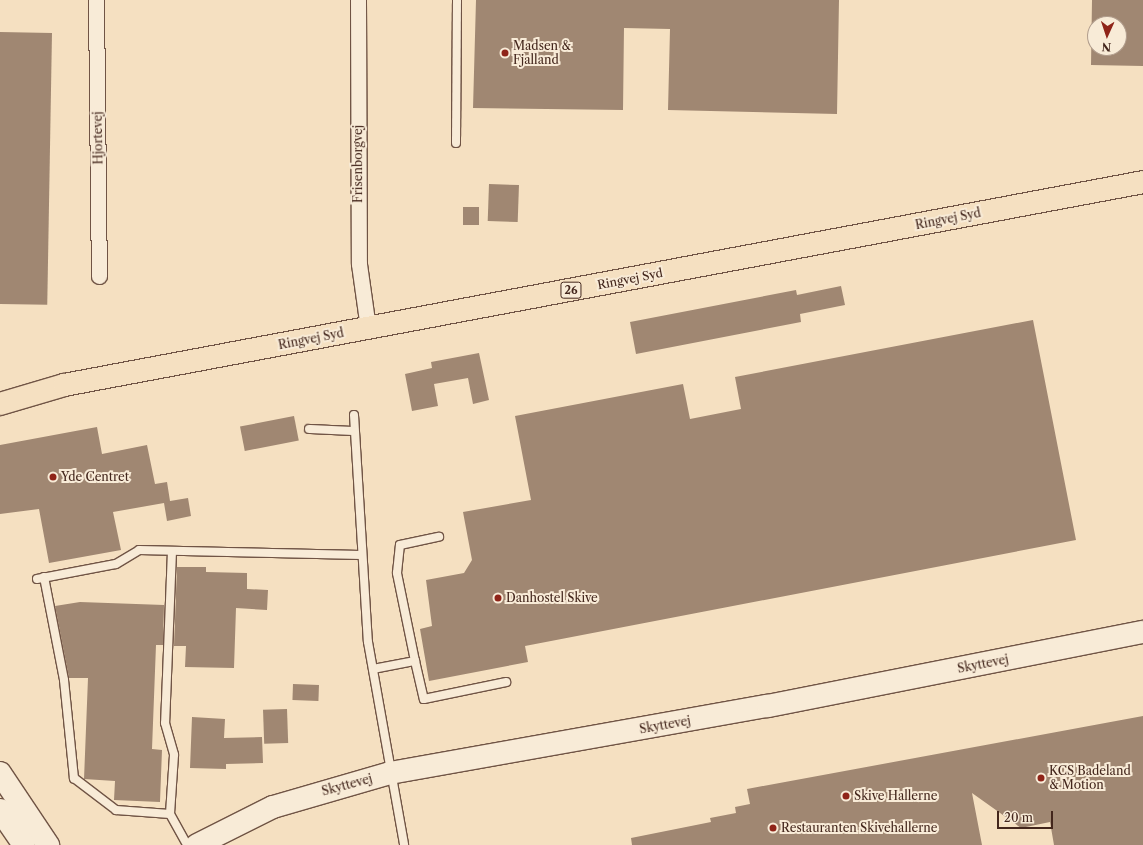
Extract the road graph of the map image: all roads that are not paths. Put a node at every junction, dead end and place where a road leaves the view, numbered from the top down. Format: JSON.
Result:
{"nodes":[{"id":1,"x":96,"y":0,"type":"edge"},
{"id":2,"x":358,"y":0,"type":"edge"},
{"id":3,"x":457,"y":0,"type":"edge"},
{"id":4,"x":456,"y":143,"type":"dead end"},
{"id":5,"x":1143,"y":182,"type":"edge"},
{"id":6,"x":99,"y":276,"type":"dead end"},
{"id":7,"x":368,"y":328,"type":"junction"},
{"id":8,"x":0,"y":404,"type":"edge"},
{"id":9,"x":354,"y":415,"type":"dead end"},
{"id":10,"x":309,"y":429,"type":"dead end"},
{"id":11,"x":354,"y":431,"type":"junction"},
{"id":12,"x":439,"y":537,"type":"dead end"},
{"id":13,"x":172,"y":550,"type":"junction"},
{"id":14,"x":361,"y":555,"type":"junction"},
{"id":15,"x":1143,"y":632,"type":"edge"},
{"id":16,"x":414,"y":661,"type":"junction"},
{"id":17,"x":373,"y":669,"type":"junction"},
{"id":18,"x":506,"y":682,"type":"dead end"},
{"id":19,"x":0,"y":773,"type":"edge"},
{"id":20,"x":390,"y":773,"type":"junction"},
{"id":21,"x":0,"y":810,"type":"edge"},
{"id":22,"x":170,"y":814,"type":"junction"},
{"id":23,"x":24,"y":845,"type":"edge"},
{"id":24,"x":48,"y":845,"type":"edge"},
{"id":25,"x":187,"y":845,"type":"edge"},
{"id":26,"x":197,"y":845,"type":"edge"},
{"id":27,"x":404,"y":845,"type":"edge"}],
"edges":[{"from":1,"to":6,"type":"street","name":"Hjortevej"},
{"from":2,"to":7,"type":"street","name":"Frisenborgvej"},
{"from":3,"to":4,"type":"lane"},
{"from":5,"to":7,"type":"main road","name":"Ringvej Syd","number":"26"},
{"from":7,"to":8,"type":"main road","name":"Ringvej Syd","number":"26"},
{"from":9,"to":11,"type":"lane"},
{"from":10,"to":11,"type":"lane"},
{"from":11,"to":14,"type":"lane"},
{"from":12,"to":16,"type":"lane"},
{"from":13,"to":14,"type":"lane"},
{"from":13,"to":22,"type":"lane"},
{"from":13,"to":22,"type":"lane"},
{"from":14,"to":17,"type":"lane"},
{"from":15,"to":20,"type":"street","name":"Skyttevej"},
{"from":16,"to":17,"type":"lane"},
{"from":16,"to":18,"type":"lane"},
{"from":17,"to":20,"type":"lane"},
{"from":19,"to":24,"type":"street"},
{"from":20,"to":26,"type":"street","name":"Skyttevej"},
{"from":20,"to":27,"type":"lane"},
{"from":21,"to":23,"type":"street"},
{"from":22,"to":25,"type":"lane"}]}
